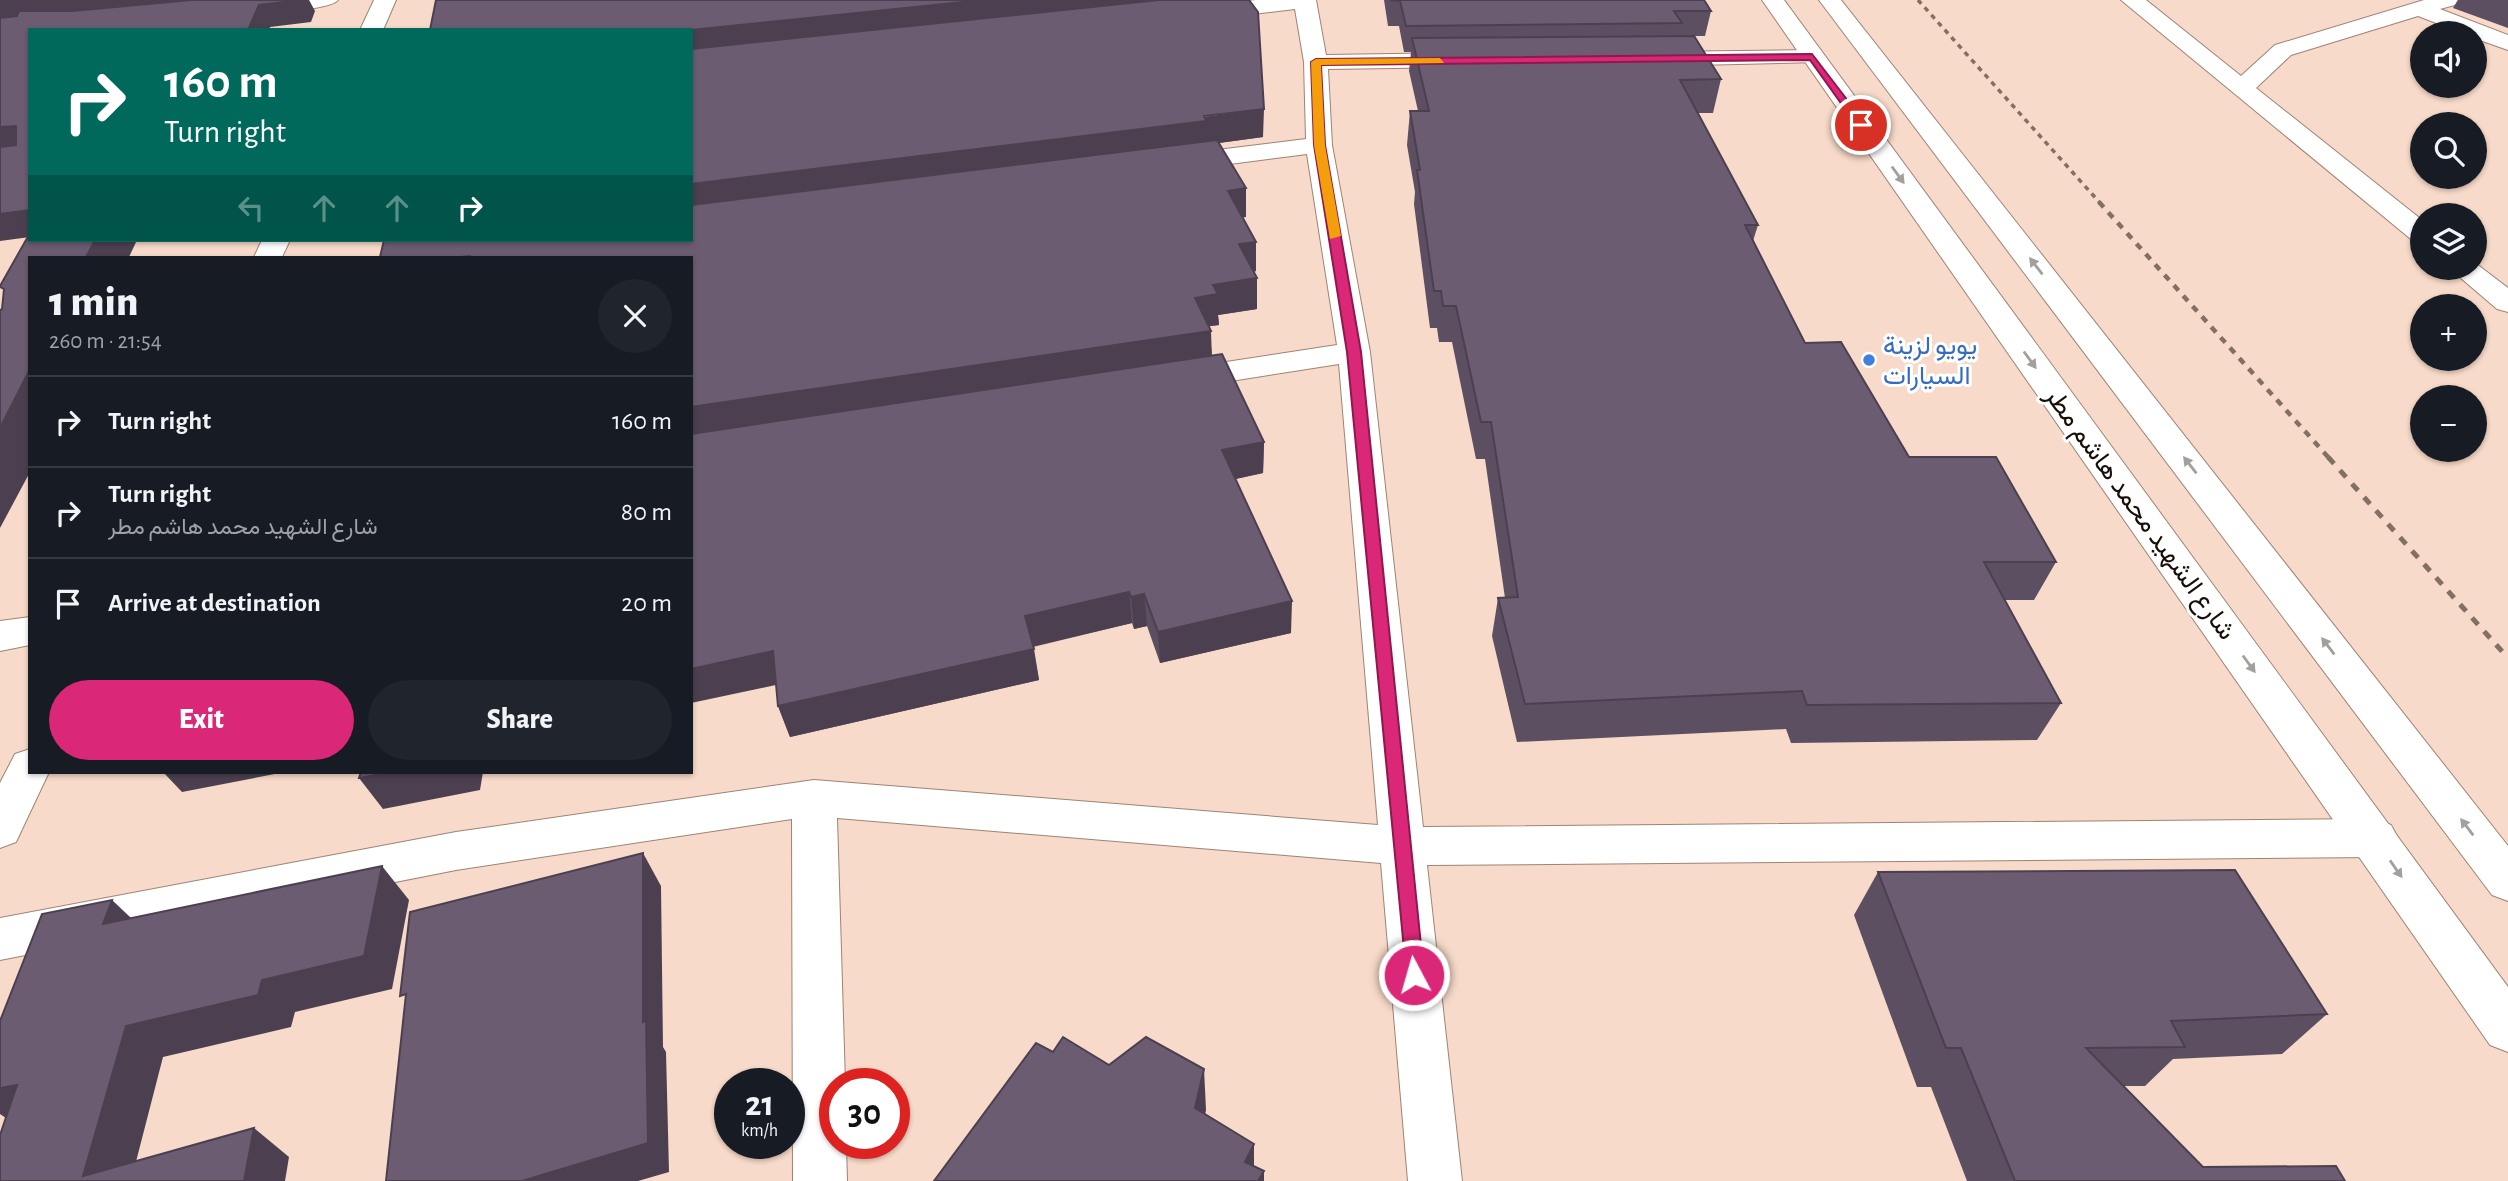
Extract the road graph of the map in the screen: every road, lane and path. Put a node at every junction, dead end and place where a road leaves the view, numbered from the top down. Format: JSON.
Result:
{"nodes":[{"id":1,"x":327,"y":0,"type":"edge"},
{"id":2,"x":385,"y":0,"type":"edge"},
{"id":3,"x":1773,"y":0,"type":"edge"},
{"id":4,"x":1830,"y":0,"type":"edge"},
{"id":5,"x":2132,"y":0,"type":"edge"},
{"id":6,"x":2447,"y":0,"type":"edge"},
{"id":7,"x":1305,"y":1,"type":"edge"},
{"id":8,"x":232,"y":9,"type":"edge"},
{"id":9,"x":2420,"y":9,"type":"junction"},
{"id":10,"x":1183,"y":15,"type":"edge"},
{"id":11,"x":372,"y":28,"type":"edge"},
{"id":12,"x":2508,"y":43,"type":"edge"},
{"id":13,"x":1812,"y":57,"type":"junction"},
{"id":14,"x":1633,"y":59,"type":"edge"},
{"id":15,"x":1482,"y":60,"type":"edge"},
{"id":16,"x":1316,"y":62,"type":"junction"},
{"id":17,"x":2240,"y":89,"type":"junction"},
{"id":18,"x":1319,"y":145,"type":"junction"},
{"id":19,"x":1156,"y":166,"type":"edge"},
{"id":20,"x":2410,"y":224,"type":"edge"},
{"id":21,"x":2479,"y":280,"type":"edge"},
{"id":22,"x":2508,"y":303,"type":"edge"},
{"id":23,"x":1354,"y":352,"type":"junction"},
{"id":24,"x":1147,"y":384,"type":"edge"},
{"id":25,"x":28,"y":631,"type":"edge"},
{"id":26,"x":0,"y":636,"type":"edge"},
{"id":27,"x":28,"y":770,"type":"edge"},
{"id":28,"x":814,"y":798,"type":"junction"},
{"id":29,"x":0,"y":829,"type":"edge"},
{"id":30,"x":2375,"y":838,"type":"junction"},
{"id":31,"x":1401,"y":846,"type":"junction"},
{"id":32,"x":2508,"y":881,"type":"edge"},
{"id":33,"x":0,"y":939,"type":"edge"},
{"id":34,"x":2508,"y":1028,"type":"edge"},
{"id":35,"x":820,"y":1181,"type":"edge"},
{"id":36,"x":1435,"y":1181,"type":"edge"}],
"edges":[{"from":1,"to":8,"type":"street"},
{"from":2,"to":11,"type":"street"},
{"from":3,"to":13,"type":"street","name":"شارع الشهيد محمد هاشم مطر"},
{"from":32,"to":4,"type":"street","one_way":true},
{"from":5,"to":17,"type":"street"},
{"from":6,"to":9,"type":"street"},
{"from":7,"to":10,"type":"street"},
{"from":7,"to":16,"type":"street"},
{"from":9,"to":12,"type":"street"},
{"from":9,"to":17,"type":"street"},
{"from":13,"to":14,"type":"street"},
{"from":13,"to":30,"type":"street","name":"شارع الشهيد محمد هاشم مطر","one_way":true},
{"from":15,"to":16,"type":"street"},
{"from":16,"to":18,"type":"street"},
{"from":17,"to":20,"type":"street"},
{"from":18,"to":19,"type":"street"},
{"from":18,"to":23,"type":"street"},
{"from":21,"to":22,"type":"street"},
{"from":23,"to":24,"type":"street"},
{"from":23,"to":31,"type":"street"},
{"from":25,"to":26,"type":"street"},
{"from":27,"to":29,"type":"street"},
{"from":28,"to":31,"type":"street"},
{"from":28,"to":33,"type":"street"},
{"from":28,"to":35,"type":"street"},
{"from":30,"to":31,"type":"street"},
{"from":30,"to":34,"type":"street","name":"شارع الشهيد محمد هاشم مطر","one_way":true},
{"from":31,"to":36,"type":"street"}]}
